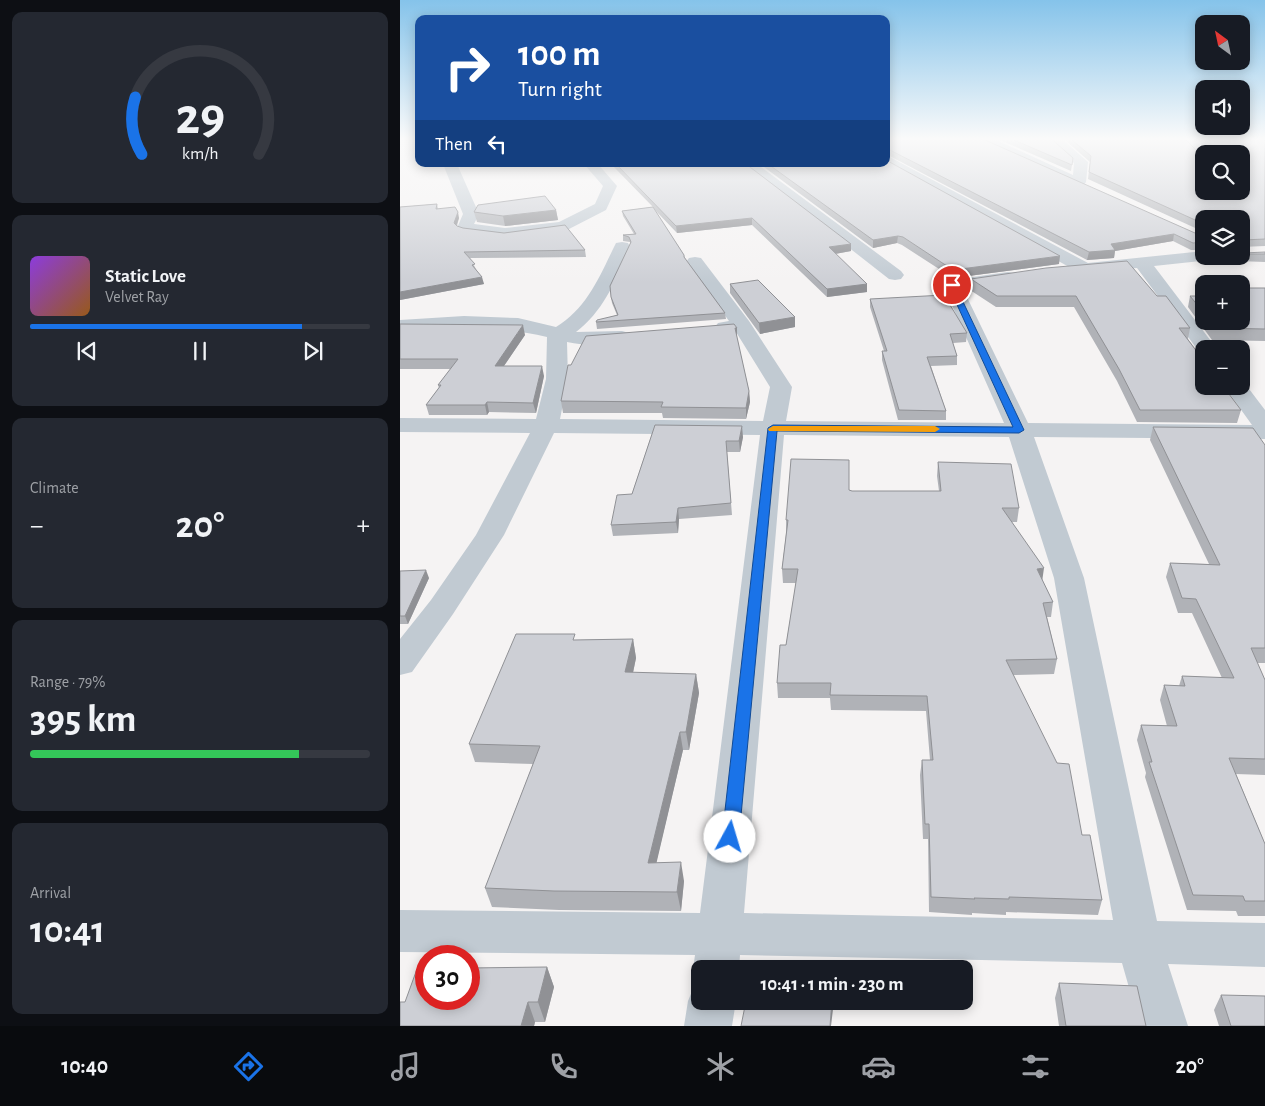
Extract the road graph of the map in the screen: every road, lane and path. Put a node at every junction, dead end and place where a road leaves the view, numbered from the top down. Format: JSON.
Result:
{"nodes":[{"id":1,"x":460,"y":188,"type":"edge"},
{"id":2,"x":609,"y":188,"type":"edge"},
{"id":3,"x":780,"y":188,"type":"edge"},
{"id":4,"x":938,"y":188,"type":"edge"},
{"id":5,"x":622,"y":247,"type":"dead end"},
{"id":6,"x":1195,"y":257,"type":"edge"},
{"id":7,"x":696,"y":262,"type":"dead end"},
{"id":8,"x":1142,"y":262,"type":"junction"},
{"id":9,"x":1084,"y":268,"type":"junction"},
{"id":10,"x":895,"y":275,"type":"dead end"},
{"id":11,"x":742,"y":325,"type":"junction"},
{"id":12,"x":400,"y":326,"type":"edge"},
{"id":13,"x":706,"y":329,"type":"edge"},
{"id":14,"x":558,"y":334,"type":"junction"},
{"id":15,"x":640,"y":336,"type":"edge"},
{"id":16,"x":1200,"y":340,"type":"edge"},
{"id":17,"x":1242,"y":395,"type":"edge"},
{"id":18,"x":400,"y":425,"type":"edge"},
{"id":19,"x":546,"y":426,"type":"junction"},
{"id":20,"x":1265,"y":426,"type":"edge"},
{"id":21,"x":773,"y":428,"type":"junction"},
{"id":22,"x":1019,"y":430,"type":"junction"},
{"id":23,"x":1265,"y":432,"type":"edge"},
{"id":24,"x":400,"y":663,"type":"edge"},
{"id":25,"x":400,"y":930,"type":"edge"},
{"id":26,"x":1139,"y":942,"type":"junction"},
{"id":27,"x":1265,"y":945,"type":"edge"},
{"id":28,"x":718,"y":951,"type":"edge"},
{"id":29,"x":711,"y":1010,"type":"edge"},
{"id":30,"x":708,"y":1026,"type":"edge"},
{"id":31,"x":1164,"y":1026,"type":"edge"}],
"edges":[{"from":1,"to":2,"type":"street"},
{"from":3,"to":10,"type":"street"},
{"from":4,"to":9,"type":"street"},
{"from":5,"to":14,"type":"street"},
{"from":6,"to":8,"type":"street"},
{"from":7,"to":11,"type":"street"},
{"from":8,"to":9,"type":"street"},
{"from":8,"to":16,"type":"street"},
{"from":9,"to":22,"type":"street"},
{"from":11,"to":13,"type":"street"},
{"from":11,"to":21,"type":"street"},
{"from":12,"to":14,"type":"street"},
{"from":14,"to":15,"type":"street"},
{"from":14,"to":19,"type":"street"},
{"from":17,"to":20,"type":"street"},
{"from":18,"to":19,"type":"street"},
{"from":19,"to":21,"type":"street"},
{"from":19,"to":24,"type":"street"},
{"from":21,"to":22,"type":"street"},
{"from":21,"to":28,"type":"street"},
{"from":22,"to":23,"type":"street"},
{"from":22,"to":26,"type":"street"},
{"from":25,"to":28,"type":"street"},
{"from":26,"to":27,"type":"street"},
{"from":26,"to":28,"type":"street"},
{"from":26,"to":31,"type":"street"},
{"from":29,"to":30,"type":"street"}]}
